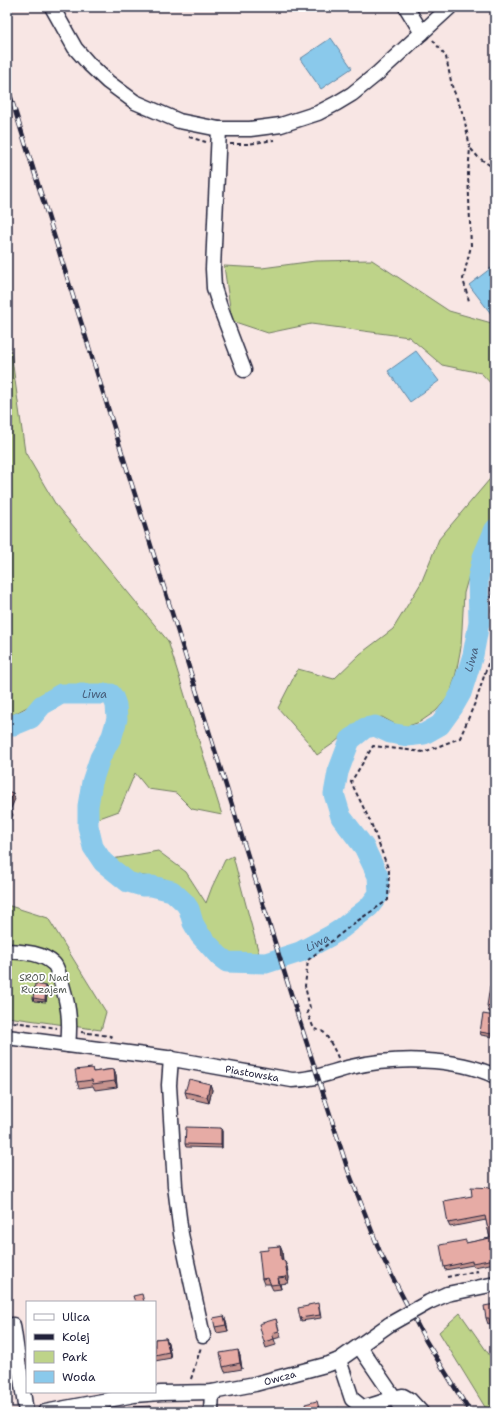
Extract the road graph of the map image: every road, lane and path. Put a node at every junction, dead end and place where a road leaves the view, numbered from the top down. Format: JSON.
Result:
{"nodes":[{"id":1,"x":52,"y":7,"type":"edge"},
{"id":2,"x":406,"y":7,"type":"edge"},
{"id":3,"x":466,"y":7,"type":"edge"},
{"id":4,"x":455,"y":10,"type":"edge"},
{"id":5,"x":425,"y":38,"type":"junction"},
{"id":6,"x":219,"y":130,"type":"junction"},
{"id":7,"x":186,"y":136,"type":"dead end"},
{"id":8,"x":278,"y":139,"type":"dead end"},
{"id":9,"x":218,"y":145,"type":"junction"},
{"id":10,"x":470,"y":148,"type":"junction"},
{"id":11,"x":495,"y":169,"type":"edge"},
{"id":12,"x":469,"y":301,"type":"dead end"},
{"id":13,"x":244,"y":370,"type":"dead end"},
{"id":14,"x":495,"y":569,"type":"edge"},
{"id":15,"x":7,"y":951,"type":"edge"},
{"id":16,"x":7,"y":1037,"type":"edge"},
{"id":17,"x":68,"y":1045,"type":"junction"},
{"id":18,"x":170,"y":1058,"type":"junction"},
{"id":19,"x":343,"y":1070,"type":"junction"},
{"id":20,"x":495,"y":1076,"type":"edge"},
{"id":21,"x":447,"y":1277,"type":"dead end"},
{"id":22,"x":495,"y":1284,"type":"edge"},
{"id":23,"x":479,"y":1286,"type":"junction"},
{"id":24,"x":13,"y":1325,"type":"dead end"},
{"id":25,"x":203,"y":1336,"type":"joint"},
{"id":26,"x":359,"y":1346,"type":"junction"},
{"id":27,"x":339,"y":1360,"type":"junction"},
{"id":28,"x":189,"y":1384,"type":"dead end"},
{"id":29,"x":212,"y":1392,"type":"junction"},
{"id":30,"x":394,"y":1397,"type":"junction"},
{"id":31,"x":82,"y":1409,"type":"edge"},
{"id":32,"x":26,"y":1412,"type":"edge"},
{"id":33,"x":45,"y":1412,"type":"edge"},
{"id":34,"x":211,"y":1412,"type":"edge"},
{"id":35,"x":404,"y":1412,"type":"edge"},
{"id":36,"x":420,"y":1412,"type":"edge"}],
"edges":[{"from":1,"to":6,"type":"street"},
{"from":2,"to":5,"type":"street"},
{"from":3,"to":4,"type":"path"},
{"from":4,"to":5,"type":"street"},
{"from":5,"to":6,"type":"street"},
{"from":5,"to":10,"type":"path"},
{"from":6,"to":9,"type":"street"},
{"from":7,"to":9,"type":"path"},
{"from":8,"to":9,"type":"path"},
{"from":9,"to":13,"type":"street"},
{"from":10,"to":11,"type":"path"},
{"from":10,"to":12,"type":"path"},
{"from":14,"to":19,"type":"path"},
{"from":15,"to":17,"type":"street"},
{"from":16,"to":17,"type":"street","name":"Piastowska"},
{"from":17,"to":18,"type":"street","name":"Piastowska"},
{"from":18,"to":19,"type":"street","name":"Piastowska"},
{"from":18,"to":25,"type":"street"},
{"from":19,"to":20,"type":"street","name":"Piastowska"},
{"from":21,"to":23,"type":"path"},
{"from":22,"to":23,"type":"street","name":"Owcza"},
{"from":23,"to":26,"type":"street","name":"Owcza","bridge":true},
{"from":24,"to":32,"type":"street"},
{"from":25,"to":28,"type":"path"},
{"from":26,"to":27,"type":"street","name":"Owcza"},
{"from":26,"to":30,"type":"street"},
{"from":27,"to":29,"type":"street","name":"Owcza"},
{"from":27,"to":30,"type":"street"},
{"from":29,"to":31,"type":"street","name":"Owcza"},
{"from":29,"to":34,"type":"street"},
{"from":30,"to":35,"type":"street"},
{"from":30,"to":36,"type":"street"},
{"from":31,"to":33,"type":"street","name":"Owcza"}]}
